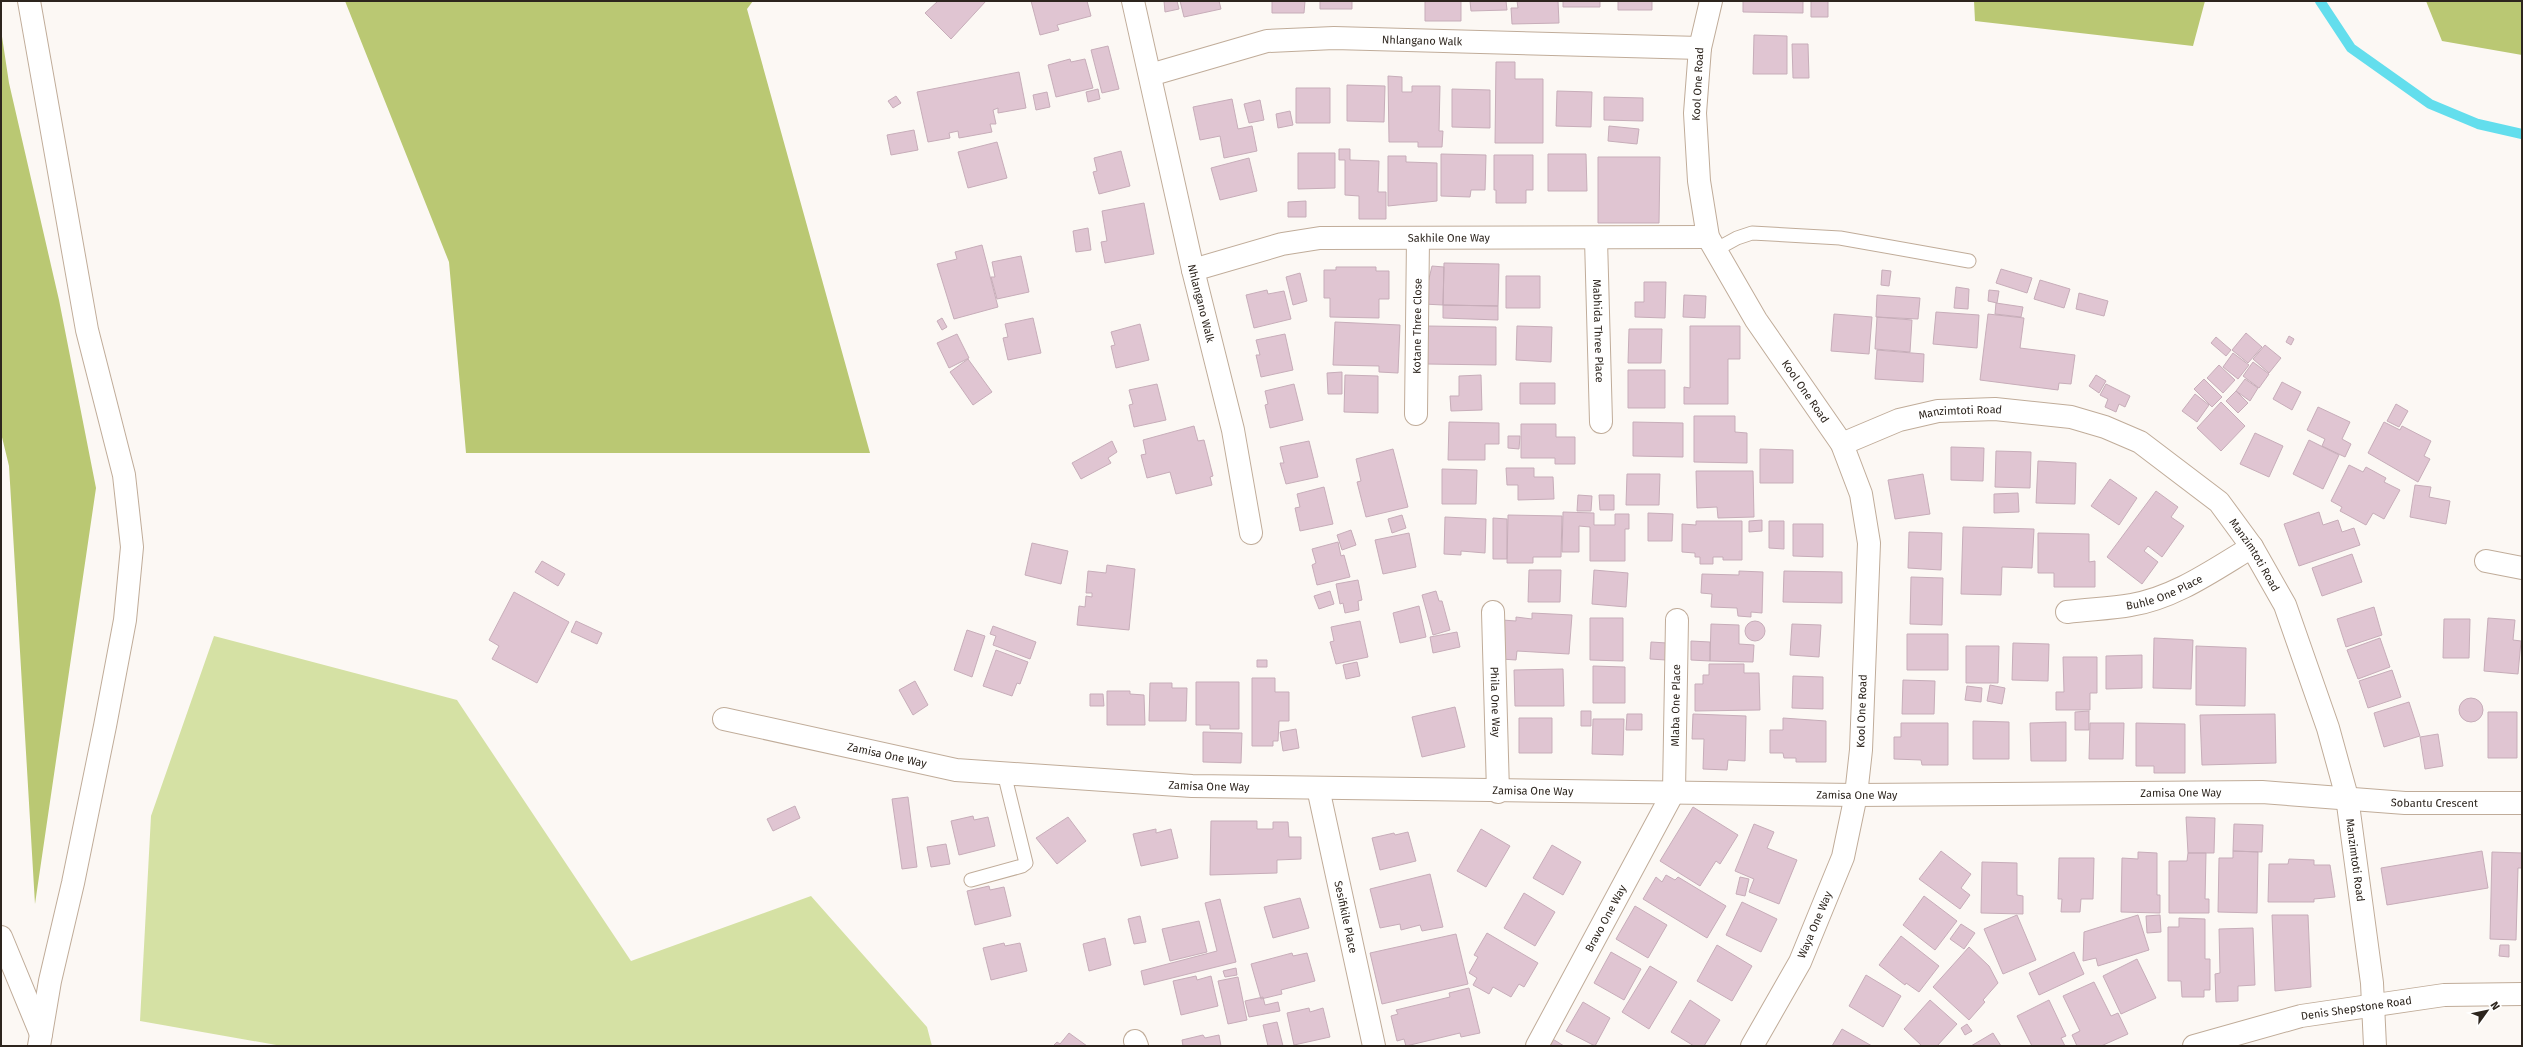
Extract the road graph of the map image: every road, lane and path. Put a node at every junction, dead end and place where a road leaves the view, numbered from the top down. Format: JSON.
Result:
{"nodes":[{"id":1,"x":29,"y":1,"type":"edge"},
{"id":2,"x":1133,"y":1,"type":"edge"},
{"id":3,"x":1711,"y":1,"type":"edge"},
{"id":4,"x":1700,"y":48,"type":"junction"},
{"id":5,"x":1150,"y":75,"type":"junction"},
{"id":6,"x":1418,"y":238,"type":"junction"},
{"id":7,"x":1596,"y":239,"type":"junction"},
{"id":8,"x":1712,"y":243,"type":"junction"},
{"id":9,"x":1969,"y":261,"type":"dead end"},
{"id":10,"x":1193,"y":270,"type":"junction"},
{"id":11,"x":1416,"y":414,"type":"dead end"},
{"id":12,"x":1601,"y":422,"type":"dead end"},
{"id":13,"x":1842,"y":444,"type":"junction"},
{"id":14,"x":1251,"y":533,"type":"dead end"},
{"id":15,"x":2252,"y":547,"type":"junction"},
{"id":16,"x":2486,"y":561,"type":"dead end"},
{"id":17,"x":2522,"y":568,"type":"edge"},
{"id":18,"x":1493,"y":612,"type":"dead end"},
{"id":19,"x":2067,"y":612,"type":"dead end"},
{"id":20,"x":1677,"y":620,"type":"dead end"},
{"id":21,"x":724,"y":719,"type":"dead end"},
{"id":22,"x":1004,"y":773,"type":"junction"},
{"id":23,"x":1318,"y":788,"type":"junction"},
{"id":24,"x":1674,"y":791,"type":"junction"},
{"id":25,"x":1498,"y":792,"type":"junction"},
{"id":26,"x":1856,"y":795,"type":"junction"},
{"id":27,"x":2347,"y":797,"type":"junction"},
{"id":28,"x":2522,"y":803,"type":"edge"},
{"id":29,"x":971,"y":880,"type":"dead end"},
{"id":30,"x":1,"y":937,"type":"edge"},
{"id":31,"x":2522,"y":994,"type":"edge"},
{"id":32,"x":2374,"y":1007,"type":"junction"},
{"id":33,"x":40,"y":1040,"type":"edge"},
{"id":34,"x":1374,"y":1046,"type":"edge"},
{"id":35,"x":1537,"y":1046,"type":"edge"},
{"id":36,"x":1752,"y":1046,"type":"edge"},
{"id":37,"x":2194,"y":1046,"type":"edge"},
{"id":38,"x":2375,"y":1046,"type":"edge"}],
"edges":[{"from":1,"to":33,"type":"street"},
{"from":2,"to":5,"type":"street","name":"Nhlangano Walk"},
{"from":3,"to":4,"type":"street","name":"Kool One Road"},
{"from":4,"to":5,"type":"street","name":"Nhlangano Walk"},
{"from":4,"to":8,"type":"street","name":"Kool One Road"},
{"from":5,"to":10,"type":"street","name":"Nhlangano Walk"},
{"from":6,"to":7,"type":"street","name":"Sakhile One Way"},
{"from":6,"to":10,"type":"street","name":"Sakhile One Way"},
{"from":6,"to":11,"type":"street","name":"Kotane Three Close"},
{"from":7,"to":8,"type":"street","name":"Sakhile One Way"},
{"from":7,"to":12,"type":"street","name":"Mabhida Three Place"},
{"from":8,"to":9,"type":"lane"},
{"from":8,"to":13,"type":"street","name":"Kool One Road"},
{"from":10,"to":14,"type":"street","name":"Nhlangano Walk"},
{"from":13,"to":15,"type":"street","name":"Manzimtoti Road"},
{"from":13,"to":26,"type":"street","name":"Kool One Road"},
{"from":15,"to":19,"type":"street","name":"Buhle One Place"},
{"from":15,"to":27,"type":"street","name":"Manzimtoti Road"},
{"from":16,"to":17,"type":"street"},
{"from":18,"to":25,"type":"street","name":"Phila One Way"},
{"from":20,"to":24,"type":"street","name":"Mlaba One Place"},
{"from":21,"to":22,"type":"street","name":"Zamisa One Way"},
{"from":22,"to":23,"type":"street","name":"Zamisa One Way"},
{"from":22,"to":29,"type":"lane"},
{"from":23,"to":25,"type":"street","name":"Zamisa One Way"},
{"from":23,"to":34,"type":"street","name":"Sesifikile Place"},
{"from":24,"to":25,"type":"street","name":"Zamisa One Way"},
{"from":24,"to":26,"type":"street","name":"Zamisa One Way"},
{"from":24,"to":35,"type":"street","name":"Bravo One Way"},
{"from":26,"to":27,"type":"street","name":"Zamisa One Way"},
{"from":26,"to":36,"type":"street","name":"Waya One Way"},
{"from":27,"to":28,"type":"street","name":"Sobantu Crescent"},
{"from":27,"to":32,"type":"street","name":"Manzimtoti Road"},
{"from":30,"to":33,"type":"street"},
{"from":31,"to":32,"type":"street","name":"Denis Shepstone Road"},
{"from":32,"to":37,"type":"street","name":"Denis Shepstone Road"},
{"from":32,"to":38,"type":"street","name":"Manzimtoti Road"}]}
